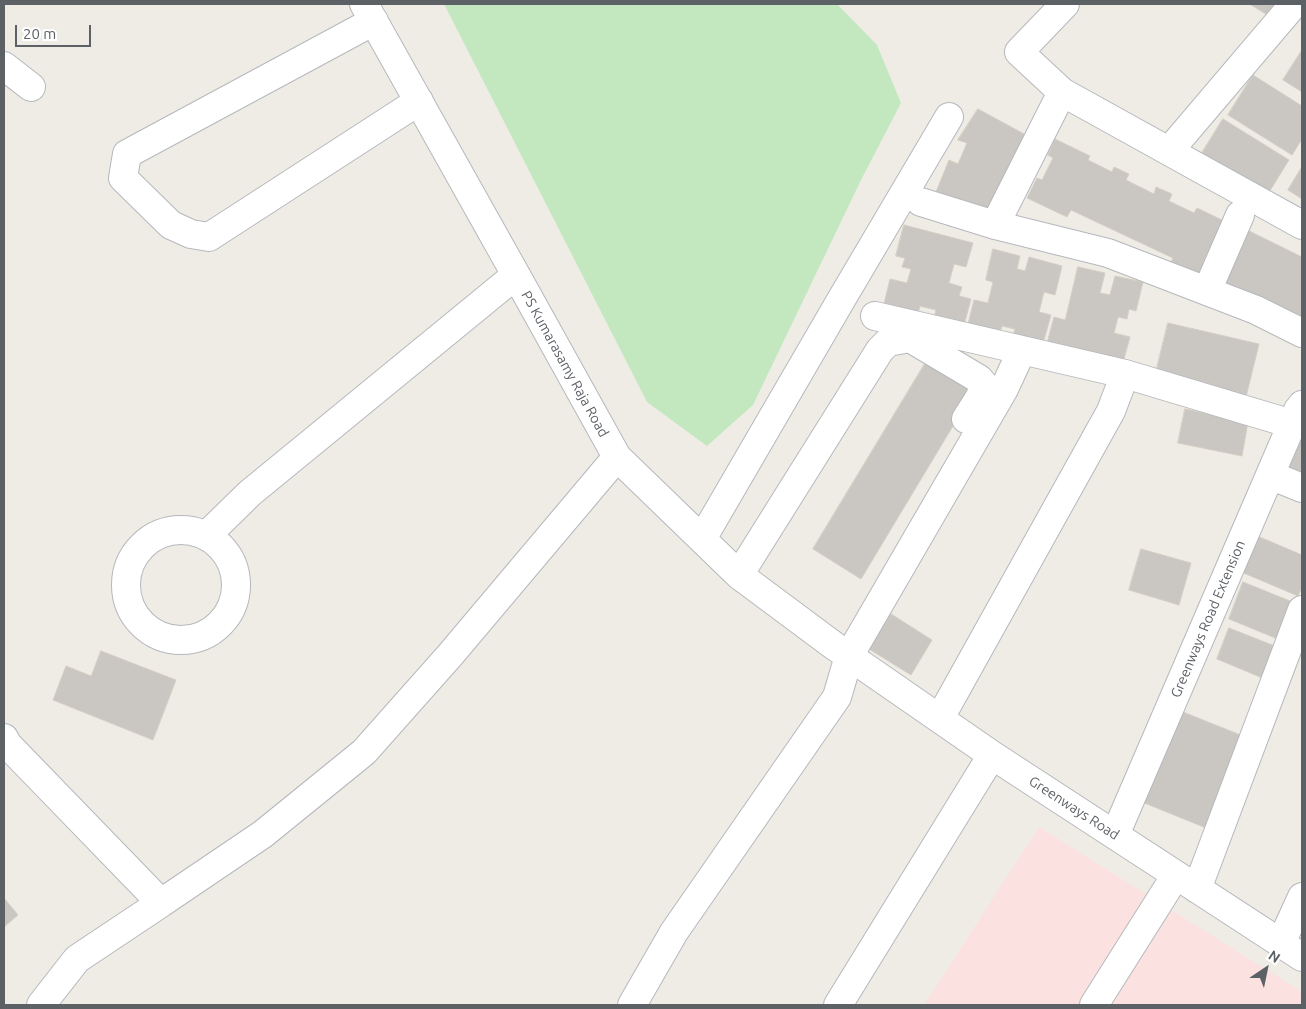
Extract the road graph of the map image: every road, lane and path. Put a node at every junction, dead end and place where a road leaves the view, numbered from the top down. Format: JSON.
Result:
{"nodes":[{"id":1,"x":1065,"y":4,"type":"edge"},
{"id":2,"x":1294,"y":4,"type":"edge"},
{"id":3,"x":369,"y":12,"type":"edge"},
{"id":4,"x":4,"y":66,"type":"edge"},
{"id":5,"x":31,"y":87,"type":"dead end"},
{"id":6,"x":1062,"y":92,"type":"junction"},
{"id":7,"x":419,"y":101,"type":"junction"},
{"id":8,"x":949,"y":117,"type":"dead end"},
{"id":9,"x":1169,"y":151,"type":"junction"},
{"id":10,"x":921,"y":202,"type":"dead end"},
{"id":11,"x":1240,"y":215,"type":"dead end"},
{"id":12,"x":995,"y":225,"type":"junction"},
{"id":13,"x":1302,"y":225,"type":"edge"},
{"id":14,"x":516,"y":275,"type":"junction"},
{"id":15,"x":1207,"y":291,"type":"junction"},
{"id":16,"x":875,"y":316,"type":"dead end"},
{"id":17,"x":1302,"y":333,"type":"edge"},
{"id":18,"x":1022,"y":350,"type":"junction"},
{"id":19,"x":1125,"y":374,"type":"junction"},
{"id":20,"x":1297,"y":415,"type":"edge"},
{"id":21,"x":616,"y":457,"type":"junction"},
{"id":22,"x":1270,"y":475,"type":"junction"},
{"id":23,"x":1302,"y":488,"type":"edge"},
{"id":24,"x":206,"y":536,"type":"junction"},
{"id":25,"x":702,"y":540,"type":"junction"},
{"id":26,"x":739,"y":574,"type":"junction"},
{"id":27,"x":1302,"y":610,"type":"edge"},
{"id":28,"x":841,"y":650,"type":"junction"},
{"id":29,"x":940,"y":718,"type":"junction"},
{"id":30,"x":4,"y":738,"type":"edge"},
{"id":31,"x":992,"y":755,"type":"junction"},
{"id":32,"x":1115,"y":835,"type":"junction"},
{"id":33,"x":1186,"y":882,"type":"junction"},
{"id":34,"x":1302,"y":897,"type":"edge"},
{"id":35,"x":161,"y":903,"type":"junction"},
{"id":36,"x":1292,"y":950,"type":"edge"},
{"id":37,"x":41,"y":1005,"type":"edge"},
{"id":38,"x":632,"y":1005,"type":"edge"},
{"id":39,"x":838,"y":1005,"type":"edge"},
{"id":40,"x":1094,"y":1005,"type":"edge"}],
"edges":[{"from":1,"to":6,"type":"street"},
{"from":2,"to":9,"type":"street"},
{"from":3,"to":7,"type":"street","name":"PS Kumarasamy Raja Road"},
{"from":3,"to":7,"type":"street"},
{"from":4,"to":5,"type":"street"},
{"from":6,"to":9,"type":"street"},
{"from":6,"to":12,"type":"street"},
{"from":7,"to":14,"type":"street","name":"PS Kumarasamy Raja Road"},
{"from":8,"to":25,"type":"street"},
{"from":9,"to":13,"type":"street"},
{"from":10,"to":12,"type":"street"},
{"from":11,"to":15,"type":"street"},
{"from":12,"to":15,"type":"street"},
{"from":14,"to":21,"type":"street","name":"PS Kumarasamy Raja Road"},
{"from":14,"to":24,"type":"street"},
{"from":15,"to":17,"type":"street"},
{"from":16,"to":18,"type":"street"},
{"from":18,"to":19,"type":"street"},
{"from":18,"to":28,"type":"street"},
{"from":19,"to":20,"type":"street"},
{"from":19,"to":29,"type":"street"},
{"from":20,"to":22,"type":"street","name":"Greenways Road Extension"},
{"from":21,"to":25,"type":"street","name":"PS Kumarasamy Raja Road"},
{"from":21,"to":35,"type":"street"},
{"from":22,"to":23,"type":"street"},
{"from":22,"to":32,"type":"street","name":"Greenways Road Extension"},
{"from":24,"to":24,"type":"street"},
{"from":25,"to":26,"type":"street","name":"PS Kumarasamy Raja Road"},
{"from":26,"to":28,"type":"street","name":"PS Kumarasamy Raja Road"},
{"from":26,"to":28,"type":"street"},
{"from":27,"to":33,"type":"street"},
{"from":28,"to":29,"type":"street","name":"Greenways Road"},
{"from":28,"to":38,"type":"street"},
{"from":29,"to":31,"type":"street","name":"Greenways Road"},
{"from":30,"to":35,"type":"street"},
{"from":31,"to":32,"type":"street","name":"Greenways Road"},
{"from":31,"to":39,"type":"street"},
{"from":32,"to":33,"type":"street","name":"Greenways Road"},
{"from":33,"to":36,"type":"street","name":"Greenways Road"},
{"from":33,"to":40,"type":"street"},
{"from":34,"to":36,"type":"street"},
{"from":35,"to":37,"type":"street"}]}
